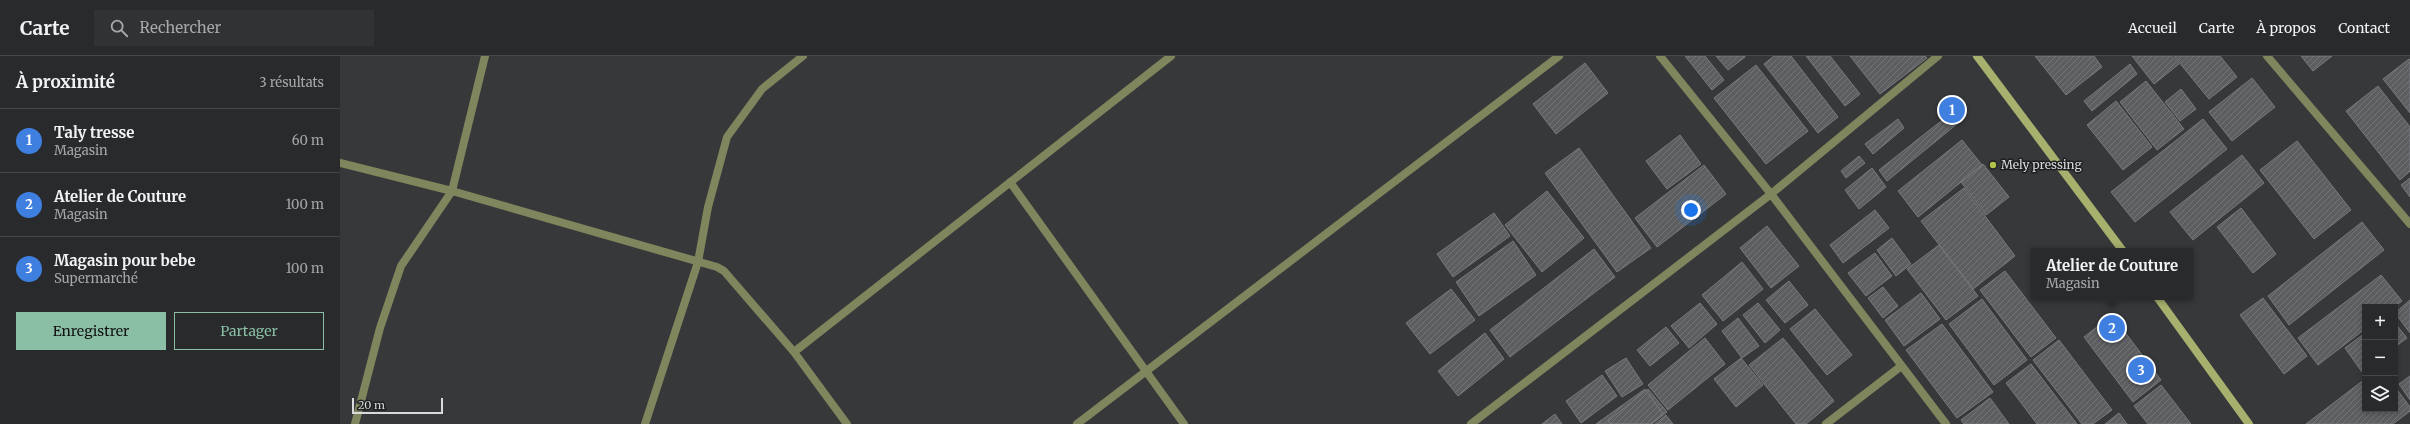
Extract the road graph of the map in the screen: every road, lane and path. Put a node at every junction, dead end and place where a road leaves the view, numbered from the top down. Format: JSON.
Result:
{"nodes":[{"id":1,"x":486,"y":56,"type":"edge"},
{"id":2,"x":803,"y":56,"type":"edge"},
{"id":3,"x":1171,"y":56,"type":"edge"},
{"id":4,"x":1559,"y":56,"type":"edge"},
{"id":5,"x":1660,"y":56,"type":"edge"},
{"id":6,"x":1938,"y":56,"type":"edge"},
{"id":7,"x":1977,"y":56,"type":"edge"},
{"id":8,"x":2268,"y":56,"type":"edge"},
{"id":9,"x":340,"y":163,"type":"edge"},
{"id":10,"x":1010,"y":182,"type":"junction"},
{"id":11,"x":452,"y":191,"type":"junction"},
{"id":12,"x":1771,"y":194,"type":"junction"},
{"id":13,"x":2410,"y":224,"type":"edge"},
{"id":14,"x":2121,"y":248,"type":"edge"},
{"id":15,"x":698,"y":262,"type":"junction"},
{"id":16,"x":2159,"y":300,"type":"edge"},
{"id":17,"x":794,"y":352,"type":"junction"},
{"id":18,"x":1900,"y":367,"type":"junction"},
{"id":19,"x":1145,"y":372,"type":"junction"},
{"id":20,"x":355,"y":424,"type":"edge"},
{"id":21,"x":646,"y":424,"type":"edge"},
{"id":22,"x":847,"y":424,"type":"edge"},
{"id":23,"x":1077,"y":424,"type":"edge"},
{"id":24,"x":1184,"y":424,"type":"edge"},
{"id":25,"x":1471,"y":424,"type":"edge"},
{"id":26,"x":1826,"y":424,"type":"edge"},
{"id":27,"x":1946,"y":424,"type":"edge"},
{"id":28,"x":2249,"y":424,"type":"edge"}],
"edges":[{"from":1,"to":11,"type":"street"},
{"from":2,"to":15,"type":"street"},
{"from":3,"to":10,"type":"street"},
{"from":4,"to":19,"type":"street"},
{"from":5,"to":12,"type":"street"},
{"from":6,"to":12,"type":"street"},
{"from":7,"to":14,"type":"street"},
{"from":8,"to":13,"type":"street"},
{"from":9,"to":11,"type":"street"},
{"from":10,"to":17,"type":"street"},
{"from":10,"to":19,"type":"street"},
{"from":11,"to":15,"type":"street"},
{"from":11,"to":20,"type":"street"},
{"from":12,"to":18,"type":"street"},
{"from":12,"to":25,"type":"street"},
{"from":15,"to":17,"type":"street"},
{"from":15,"to":21,"type":"street"},
{"from":16,"to":28,"type":"street"},
{"from":17,"to":22,"type":"street"},
{"from":18,"to":26,"type":"street"},
{"from":18,"to":27,"type":"street"},
{"from":19,"to":23,"type":"street"},
{"from":19,"to":24,"type":"street"}]}
